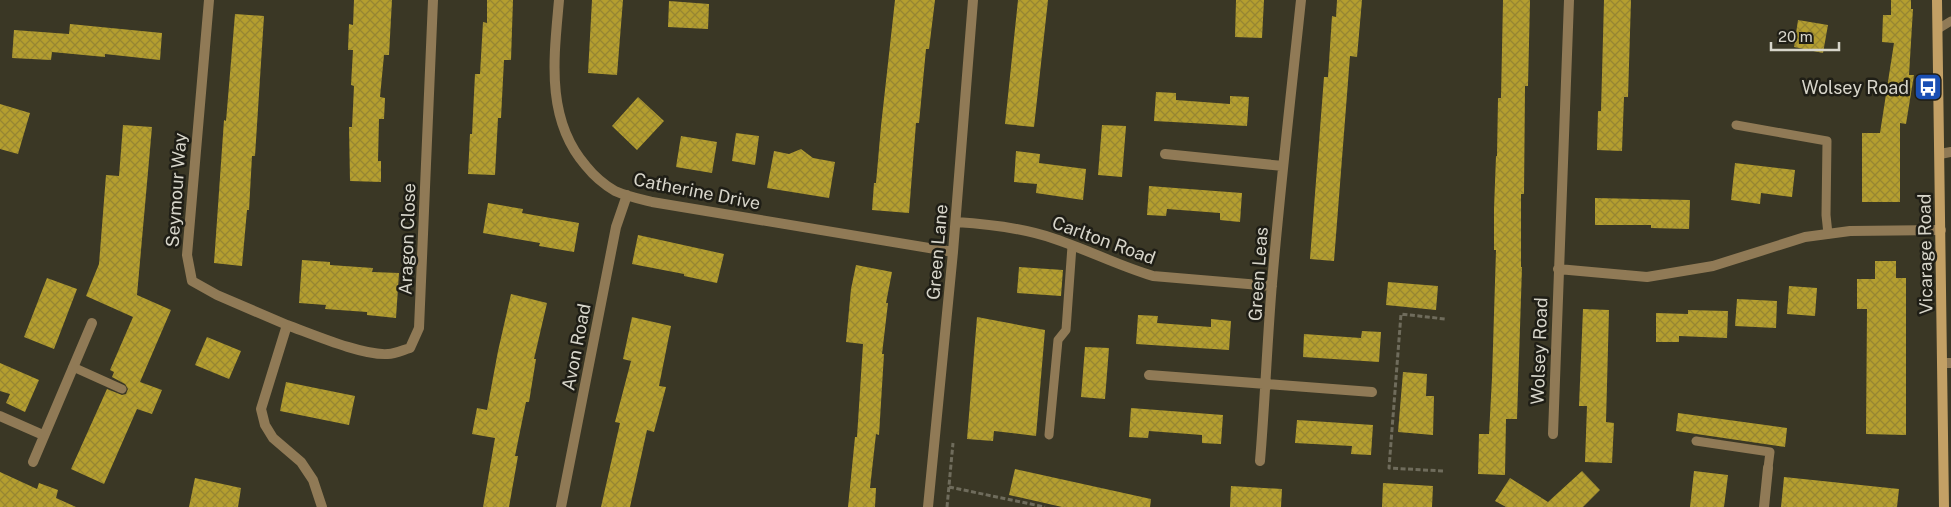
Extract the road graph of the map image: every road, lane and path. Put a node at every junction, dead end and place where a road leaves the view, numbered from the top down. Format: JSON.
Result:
{"nodes":[{"id":1,"x":209,"y":0,"type":"edge"},
{"id":2,"x":433,"y":0,"type":"edge"},
{"id":3,"x":560,"y":0,"type":"edge"},
{"id":4,"x":973,"y":0,"type":"edge"},
{"id":5,"x":1301,"y":0,"type":"edge"},
{"id":6,"x":1570,"y":0,"type":"edge"},
{"id":7,"x":1937,"y":0,"type":"edge"},
{"id":8,"x":1951,"y":22,"type":"edge"},
{"id":9,"x":1938,"y":29,"type":"junction"},
{"id":10,"x":1736,"y":125,"type":"dead end"},
{"id":11,"x":1946,"y":153,"type":"edge"},
{"id":12,"x":1165,"y":154,"type":"dead end"},
{"id":13,"x":1283,"y":166,"type":"junction"},
{"id":14,"x":627,"y":195,"type":"junction"},
{"id":15,"x":956,"y":222,"type":"junction"},
{"id":16,"x":1941,"y":230,"type":"junction"},
{"id":17,"x":1828,"y":234,"type":"junction"},
{"id":18,"x":1072,"y":246,"type":"junction"},
{"id":19,"x":953,"y":252,"type":"junction"},
{"id":20,"x":1558,"y":269,"type":"junction"},
{"id":21,"x":1272,"y":286,"type":"junction"},
{"id":22,"x":1445,"y":319,"type":"dead end"},
{"id":23,"x":92,"y":323,"type":"dead end"},
{"id":24,"x":287,"y":325,"type":"junction"},
{"id":25,"x":1947,"y":363,"type":"edge"},
{"id":26,"x":73,"y":367,"type":"junction"},
{"id":27,"x":1149,"y":375,"type":"dead end"},
{"id":28,"x":1267,"y":385,"type":"junction"},
{"id":29,"x":122,"y":390,"type":"dead end"},
{"id":30,"x":1372,"y":392,"type":"dead end"},
{"id":31,"x":0,"y":416,"type":"edge"},
{"id":32,"x":1553,"y":434,"type":"dead end"},
{"id":33,"x":43,"y":435,"type":"junction"},
{"id":34,"x":1049,"y":436,"type":"dead end"},
{"id":35,"x":1696,"y":442,"type":"dead end"},
{"id":36,"x":33,"y":462,"type":"dead end"},
{"id":37,"x":1260,"y":462,"type":"dead end"},
{"id":38,"x":1768,"y":468,"type":"joint"},
{"id":39,"x":1443,"y":471,"type":"dead end"},
{"id":40,"x":949,"y":487,"type":"dead end"},
{"id":41,"x":322,"y":507,"type":"edge"},
{"id":42,"x":561,"y":507,"type":"edge"},
{"id":43,"x":928,"y":507,"type":"edge"},
{"id":44,"x":1045,"y":507,"type":"edge"},
{"id":45,"x":1764,"y":507,"type":"edge"},
{"id":46,"x":1944,"y":507,"type":"edge"}],
"edges":[{"from":1,"to":24,"type":"street","name":"Seymour Way"},
{"from":2,"to":24,"type":"street","name":"Aragon Close"},
{"from":3,"to":14,"type":"street","name":"Catherine Drive"},
{"from":4,"to":15,"type":"street","name":"Green Lane"},
{"from":5,"to":13,"type":"street","name":"Green Leas"},
{"from":6,"to":20,"type":"street","name":"Wolsey Road"},
{"from":7,"to":9,"type":"street","name":"Vicarage Road"},
{"from":8,"to":9,"type":"lane"},
{"from":9,"to":11,"type":"street","name":"Vicarage Road"},
{"from":10,"to":17,"type":"lane"},
{"from":11,"to":16,"type":"street","name":"Vicarage Road"},
{"from":12,"to":13,"type":"street"},
{"from":13,"to":21,"type":"street","name":"Green Leas"},
{"from":14,"to":19,"type":"street","name":"Catherine Drive"},
{"from":14,"to":42,"type":"street","name":"Avon Road"},
{"from":15,"to":18,"type":"street","name":"Carlton Road"},
{"from":15,"to":19,"type":"street","name":"Green Lane"},
{"from":16,"to":17,"type":"street"},
{"from":16,"to":25,"type":"street","name":"Vicarage Road"},
{"from":17,"to":20,"type":"street"},
{"from":18,"to":21,"type":"street","name":"Carlton Road"},
{"from":18,"to":34,"type":"lane"},
{"from":19,"to":43,"type":"street","name":"Green Lane"},
{"from":20,"to":32,"type":"street","name":"Wolsey Road"},
{"from":21,"to":28,"type":"street","name":"Green Leas"},
{"from":22,"to":39,"type":"path"},
{"from":23,"to":26,"type":"street"},
{"from":24,"to":41,"type":"street"},
{"from":25,"to":46,"type":"street","name":"Vicarage Road"},
{"from":26,"to":29,"type":"lane"},
{"from":26,"to":33,"type":"street"},
{"from":27,"to":28,"type":"street"},
{"from":28,"to":30,"type":"street"},
{"from":28,"to":37,"type":"street","name":"Green Leas"},
{"from":31,"to":33,"type":"street"},
{"from":33,"to":36,"type":"street"},
{"from":35,"to":38,"type":"lane"},
{"from":38,"to":45,"type":"street"},
{"from":40,"to":44,"type":"path"}]}
